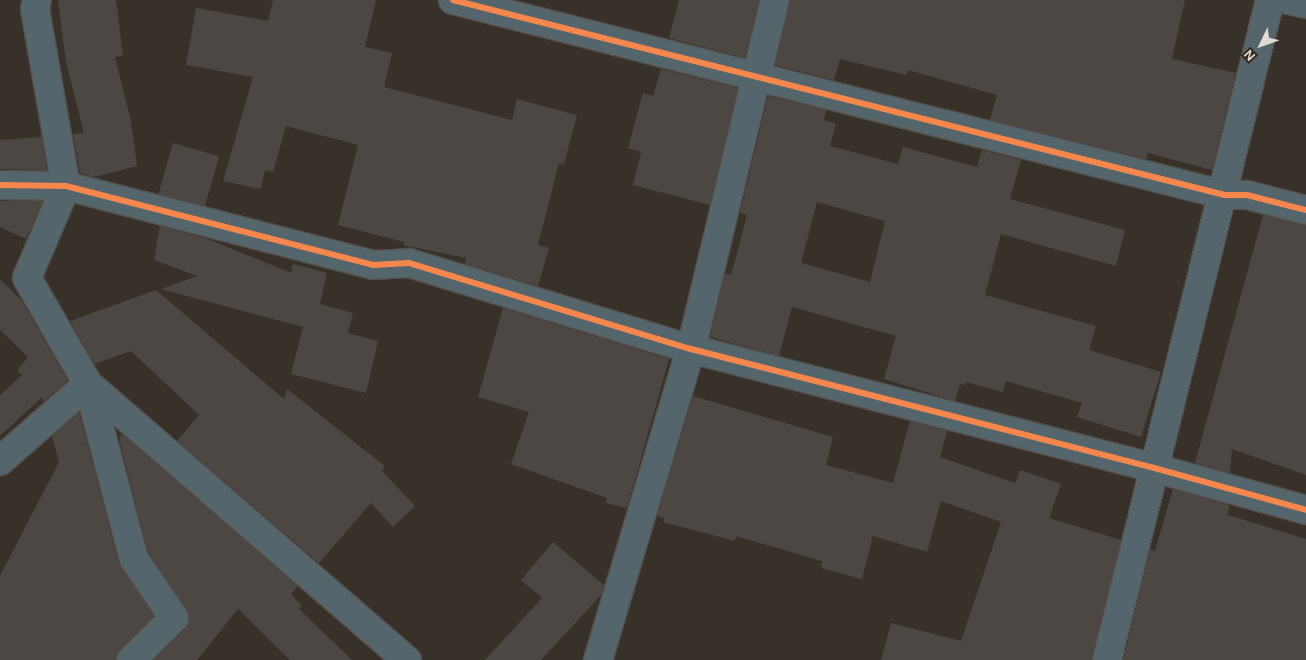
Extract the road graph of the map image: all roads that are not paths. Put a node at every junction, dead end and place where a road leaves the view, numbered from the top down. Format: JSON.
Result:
{"nodes":[{"id":1,"x":37,"y":0,"type":"edge"},
{"id":2,"x":453,"y":0,"type":"edge"},
{"id":3,"x":775,"y":0,"type":"edge"},
{"id":4,"x":1270,"y":0,"type":"edge"},
{"id":5,"x":1288,"y":0,"type":"edge"},
{"id":6,"x":1306,"y":4,"type":"edge"},
{"id":7,"x":758,"y":76,"type":"junction"},
{"id":8,"x":0,"y":185,"type":"edge"},
{"id":9,"x":66,"y":186,"type":"junction"},
{"id":10,"x":1225,"y":194,"type":"junction"},
{"id":11,"x":1306,"y":210,"type":"edge"},
{"id":12,"x":691,"y":349,"type":"junction"},
{"id":13,"x":88,"y":384,"type":"junction"},
{"id":14,"x":0,"y":461,"type":"edge"},
{"id":15,"x":1154,"y":468,"type":"junction"},
{"id":16,"x":1306,"y":510,"type":"edge"},
{"id":17,"x":131,"y":660,"type":"edge"},
{"id":18,"x":407,"y":660,"type":"edge"},
{"id":19,"x":598,"y":660,"type":"edge"},
{"id":20,"x":1107,"y":660,"type":"edge"}],
"edges":[{"from":1,"to":9,"type":"street"},
{"from":2,"to":7,"type":"street"},
{"from":3,"to":7,"type":"street"},
{"from":4,"to":10,"type":"street"},
{"from":5,"to":6,"type":"street"},
{"from":7,"to":10,"type":"street"},
{"from":7,"to":12,"type":"street"},
{"from":8,"to":9,"type":"street"},
{"from":9,"to":12,"type":"street"},
{"from":9,"to":13,"type":"street"},
{"from":10,"to":11,"type":"street"},
{"from":10,"to":15,"type":"street"},
{"from":12,"to":15,"type":"street"},
{"from":12,"to":19,"type":"street"},
{"from":13,"to":14,"type":"street"},
{"from":13,"to":17,"type":"street"},
{"from":13,"to":18,"type":"street"},
{"from":15,"to":16,"type":"street"},
{"from":15,"to":20,"type":"street"}]}
